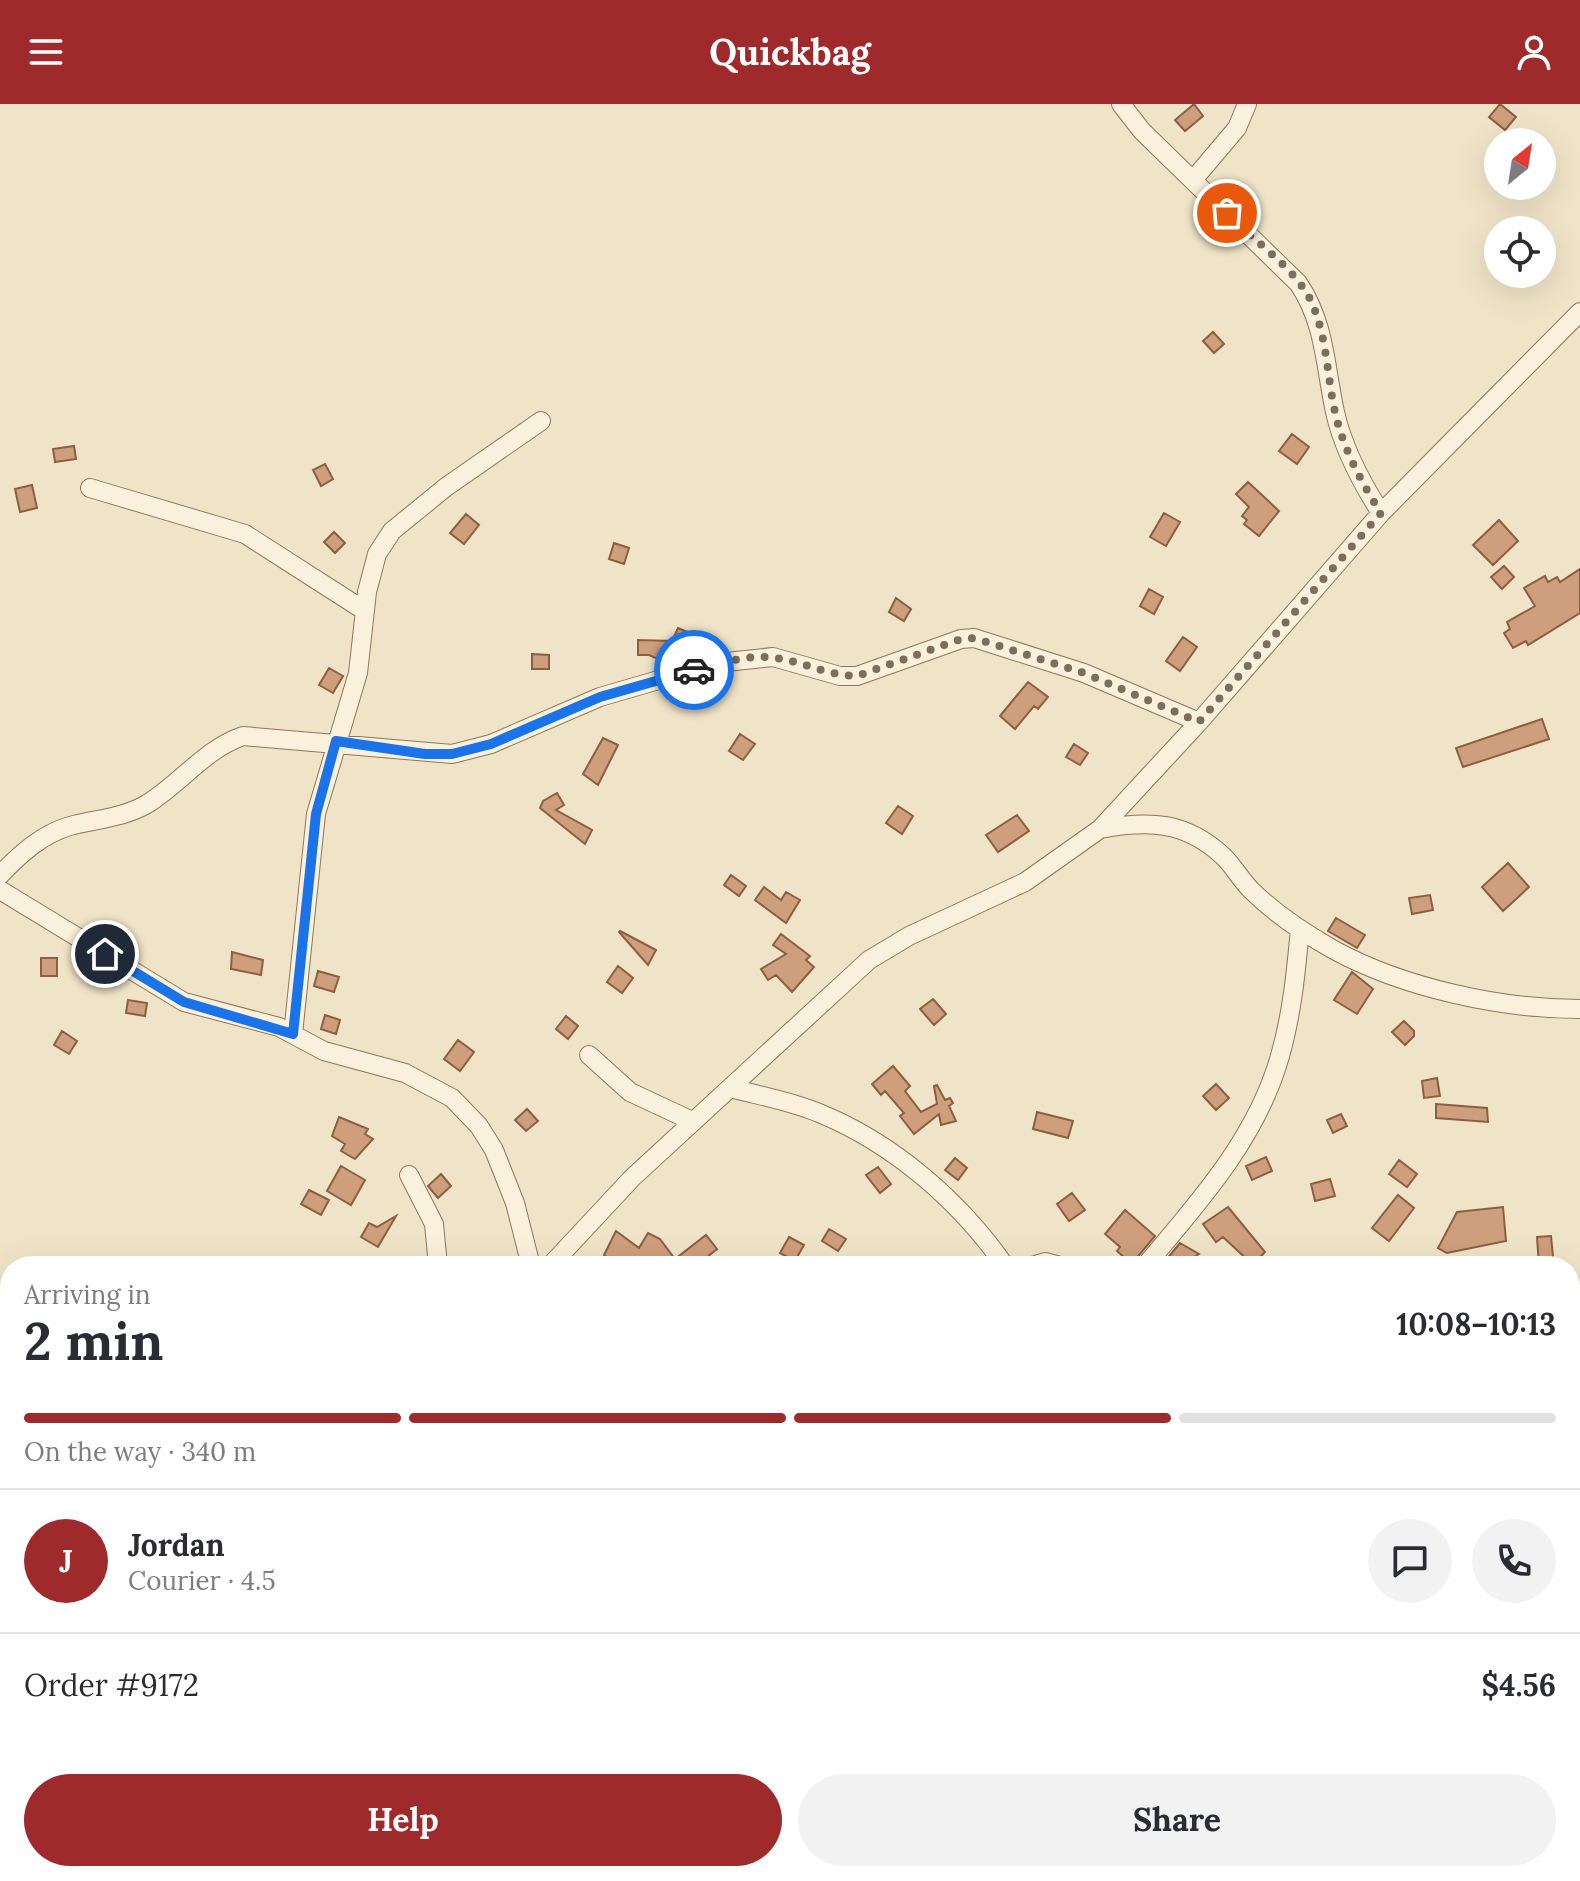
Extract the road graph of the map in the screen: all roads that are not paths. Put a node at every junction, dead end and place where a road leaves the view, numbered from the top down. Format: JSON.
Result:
{"nodes":[{"id":1,"x":1121,"y":104,"type":"edge"},
{"id":2,"x":1247,"y":104,"type":"edge"},
{"id":3,"x":1193,"y":180,"type":"junction"},
{"id":4,"x":1580,"y":312,"type":"edge"},
{"id":5,"x":541,"y":421,"type":"dead end"},
{"id":6,"x":90,"y":488,"type":"dead end"},
{"id":7,"x":1381,"y":513,"type":"junction"},
{"id":8,"x":365,"y":611,"type":"junction"},
{"id":9,"x":1199,"y":722,"type":"junction"},
{"id":10,"x":336,"y":741,"type":"junction"},
{"id":11,"x":1100,"y":829,"type":"junction"},
{"id":12,"x":0,"y":875,"type":"edge"},
{"id":13,"x":0,"y":890,"type":"edge"},
{"id":14,"x":1300,"y":929,"type":"junction"},
{"id":15,"x":1580,"y":1009,"type":"edge"},
{"id":16,"x":293,"y":1034,"type":"junction"},
{"id":17,"x":589,"y":1055,"type":"dead end"},
{"id":18,"x":731,"y":1088,"type":"junction"},
{"id":19,"x":692,"y":1121,"type":"junction"},
{"id":20,"x":409,"y":1175,"type":"dead end"},
{"id":21,"x":437,"y":1256,"type":"edge"},
{"id":22,"x":528,"y":1256,"type":"edge"},
{"id":23,"x":559,"y":1256,"type":"edge"},
{"id":24,"x":997,"y":1256,"type":"edge"},
{"id":25,"x":1153,"y":1256,"type":"edge"}],
"edges":[{"from":1,"to":3,"type":"street"},
{"from":2,"to":3,"type":"street"},
{"from":3,"to":7,"type":"street"},
{"from":4,"to":7,"type":"street"},
{"from":5,"to":8,"type":"street"},
{"from":6,"to":8,"type":"street"},
{"from":7,"to":9,"type":"street"},
{"from":8,"to":10,"type":"street"},
{"from":9,"to":10,"type":"street"},
{"from":9,"to":11,"type":"street"},
{"from":10,"to":12,"type":"street"},
{"from":10,"to":16,"type":"street"},
{"from":11,"to":14,"type":"street"},
{"from":11,"to":18,"type":"street"},
{"from":13,"to":16,"type":"street"},
{"from":14,"to":15,"type":"street"},
{"from":14,"to":25,"type":"street"},
{"from":16,"to":22,"type":"street"},
{"from":17,"to":19,"type":"street"},
{"from":18,"to":19,"type":"street"},
{"from":18,"to":24,"type":"street"},
{"from":19,"to":23,"type":"street"},
{"from":20,"to":21,"type":"street"}]}
